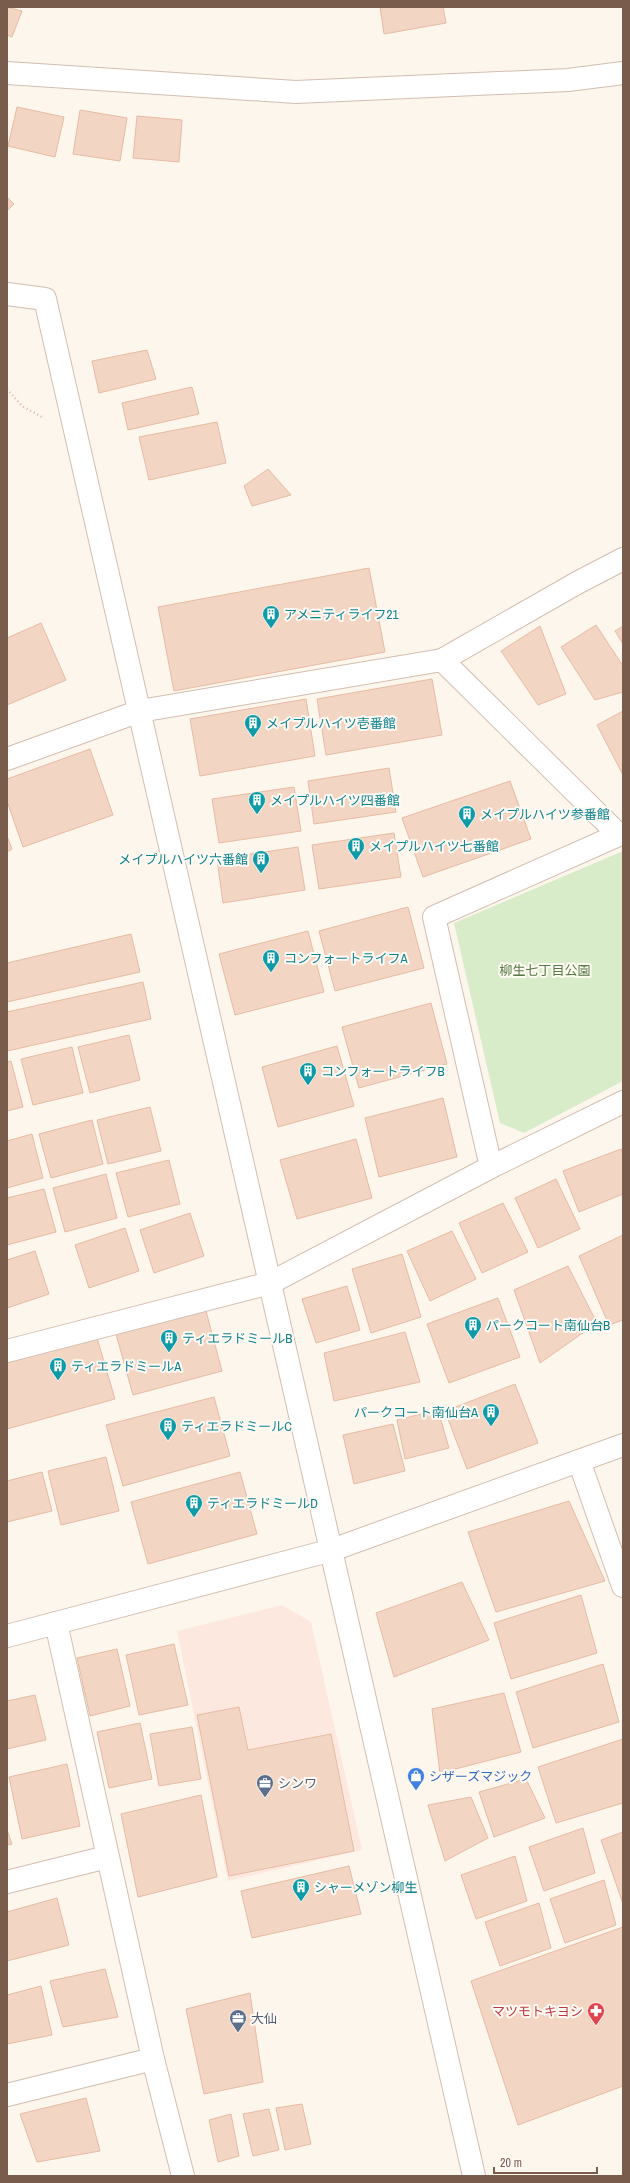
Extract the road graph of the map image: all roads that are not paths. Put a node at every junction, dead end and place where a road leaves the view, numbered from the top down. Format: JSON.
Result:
{"nodes":[{"id":1,"x":7,"y":73,"type":"edge"},
{"id":2,"x":623,"y":73,"type":"edge"},
{"id":3,"x":7,"y":294,"type":"edge"},
{"id":4,"x":623,"y":560,"type":"edge"},
{"id":5,"x":442,"y":660,"type":"junction"},
{"id":6,"x":140,"y":711,"type":"junction"},
{"id":7,"x":7,"y":759,"type":"edge"},
{"id":8,"x":621,"y":834,"type":"edge"},
{"id":9,"x":623,"y":1102,"type":"edge"},
{"id":10,"x":491,"y":1167,"type":"junction"},
{"id":11,"x":270,"y":1283,"type":"junction"},
{"id":12,"x":7,"y":1351,"type":"edge"},
{"id":13,"x":623,"y":1445,"type":"edge"},
{"id":14,"x":579,"y":1461,"type":"junction"},
{"id":15,"x":332,"y":1550,"type":"junction"},
{"id":16,"x":623,"y":1586,"type":"edge"},
{"id":17,"x":56,"y":1623,"type":"junction"},
{"id":18,"x":7,"y":1636,"type":"edge"},
{"id":19,"x":107,"y":1857,"type":"junction"},
{"id":20,"x":7,"y":1882,"type":"edge"},
{"id":21,"x":153,"y":2059,"type":"junction"},
{"id":22,"x":7,"y":2095,"type":"edge"},
{"id":23,"x":183,"y":2176,"type":"edge"},
{"id":24,"x":474,"y":2176,"type":"edge"}],
"edges":[{"from":1,"to":2,"type":"street"},
{"from":3,"to":6,"type":"street"},
{"from":4,"to":5,"type":"street"},
{"from":5,"to":6,"type":"street"},
{"from":5,"to":8,"type":"street"},
{"from":6,"to":7,"type":"street"},
{"from":6,"to":11,"type":"street"},
{"from":8,"to":10,"type":"street"},
{"from":9,"to":10,"type":"street"},
{"from":10,"to":11,"type":"street"},
{"from":11,"to":12,"type":"street"},
{"from":11,"to":15,"type":"street"},
{"from":13,"to":14,"type":"street"},
{"from":14,"to":15,"type":"street"},
{"from":14,"to":16,"type":"street"},
{"from":15,"to":17,"type":"street"},
{"from":15,"to":24,"type":"street"},
{"from":17,"to":18,"type":"street"},
{"from":17,"to":19,"type":"street"},
{"from":19,"to":20,"type":"street"},
{"from":19,"to":21,"type":"street"},
{"from":21,"to":22,"type":"street"},
{"from":21,"to":23,"type":"street"}]}
